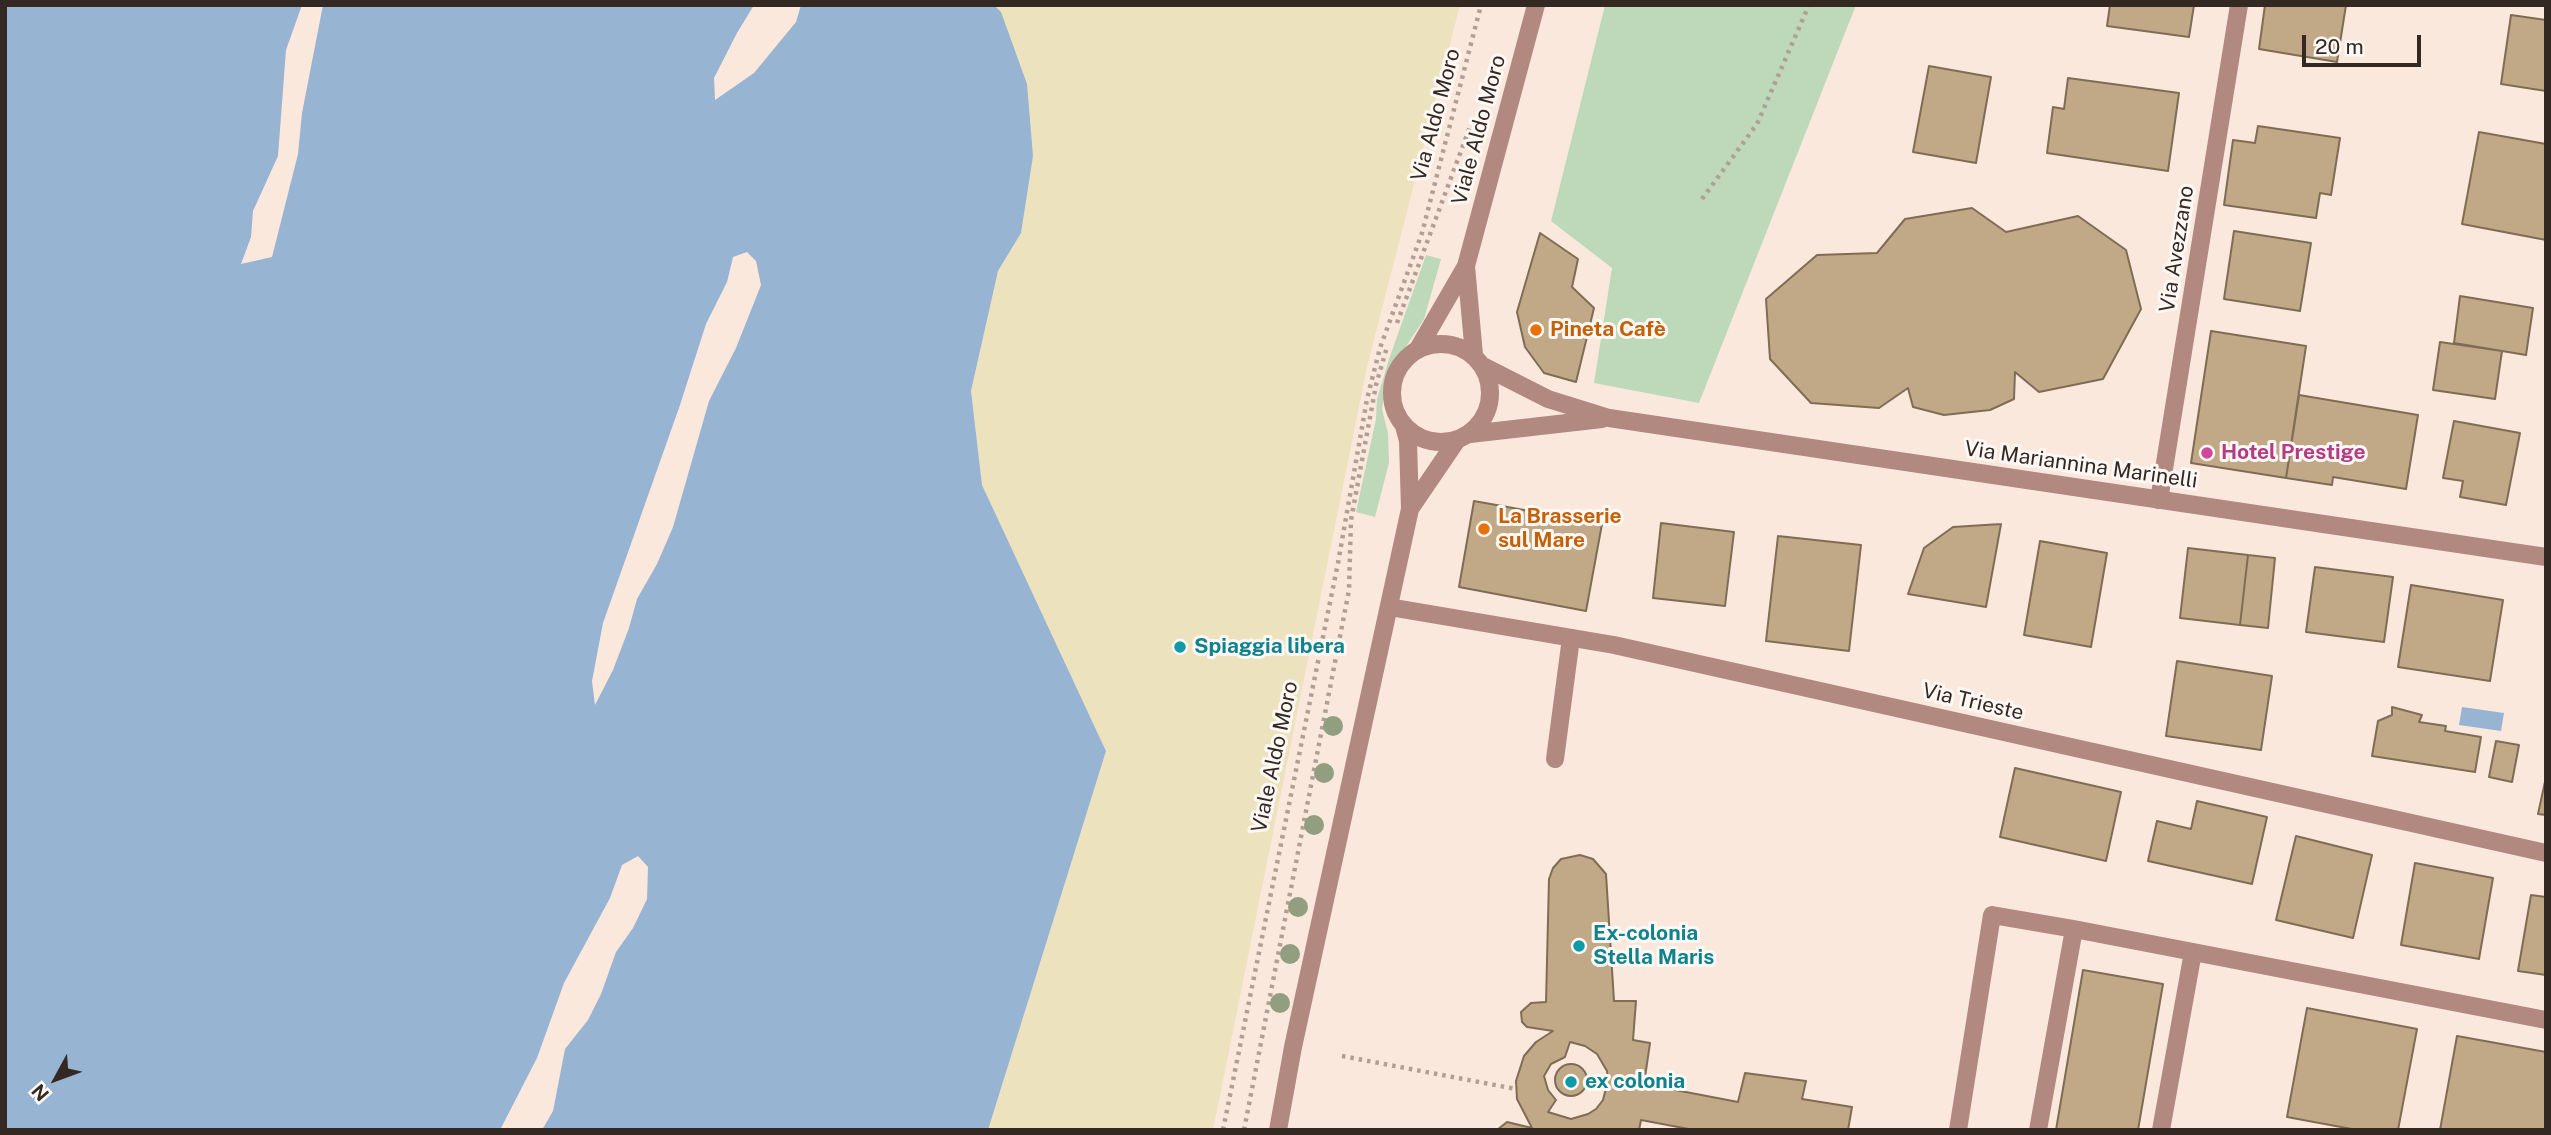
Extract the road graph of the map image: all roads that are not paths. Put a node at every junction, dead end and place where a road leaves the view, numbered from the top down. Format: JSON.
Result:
{"nodes":[{"id":1,"x":1536,"y":5,"type":"edge"},
{"id":2,"x":2239,"y":5,"type":"edge"},
{"id":3,"x":1466,"y":266,"type":"junction"},
{"id":4,"x":1418,"y":349,"type":"junction"},
{"id":5,"x":1478,"y":360,"type":"junction"},
{"id":6,"x":1609,"y":418,"type":"junction"},
{"id":7,"x":1404,"y":426,"type":"junction"},
{"id":8,"x":1464,"y":437,"type":"junction"},
{"id":9,"x":2160,"y":500,"type":"junction"},
{"id":10,"x":1410,"y":509,"type":"junction"},
{"id":11,"x":2546,"y":557,"type":"edge"},
{"id":12,"x":1389,"y":607,"type":"junction"},
{"id":13,"x":1571,"y":638,"type":"junction"},
{"id":14,"x":1555,"y":760,"type":"dead end"},
{"id":15,"x":2546,"y":853,"type":"edge"},
{"id":16,"x":2074,"y":929,"type":"junction"},
{"id":17,"x":2193,"y":951,"type":"junction"},
{"id":18,"x":2546,"y":1020,"type":"edge"},
{"id":19,"x":1278,"y":1130,"type":"edge"},
{"id":20,"x":1958,"y":1130,"type":"edge"},
{"id":21,"x":2038,"y":1130,"type":"edge"},
{"id":22,"x":2161,"y":1130,"type":"edge"}],
"edges":[{"from":1,"to":3,"type":"street","name":"Viale Aldo Moro"},
{"from":2,"to":9,"type":"street","name":"Via Avezzano"},
{"from":3,"to":4,"type":"street","name":"Viale Aldo Moro"},
{"from":3,"to":5,"type":"street","name":"Viale Aldo Moro"},
{"from":4,"to":5,"type":"street"},
{"from":4,"to":7,"type":"street","name":"Viale Aldo Moro"},
{"from":5,"to":6,"type":"street","name":"Via Mariannina Marinelli"},
{"from":5,"to":8,"type":"street","name":"Viale Aldo Moro"},
{"from":6,"to":8,"type":"street","name":"Via Mariannina Marinelli"},
{"from":6,"to":9,"type":"street","name":"Via Mariannina Marinelli"},
{"from":7,"to":8,"type":"street"},
{"from":7,"to":10,"type":"street","name":"Viale Aldo Moro"},
{"from":8,"to":10,"type":"street","name":"Viale Aldo Moro"},
{"from":9,"to":11,"type":"street","name":"Via Mariannina Marinelli"},
{"from":10,"to":12,"type":"street","name":"Viale Aldo Moro"},
{"from":12,"to":13,"type":"street","name":"Via Trieste"},
{"from":12,"to":19,"type":"street","name":"Viale Aldo Moro"},
{"from":13,"to":14,"type":"street"},
{"from":13,"to":15,"type":"street","name":"Via Trieste"},
{"from":16,"to":17,"type":"street"},
{"from":16,"to":20,"type":"street"},
{"from":16,"to":21,"type":"street"},
{"from":17,"to":18,"type":"street"},
{"from":17,"to":22,"type":"street"}]}
